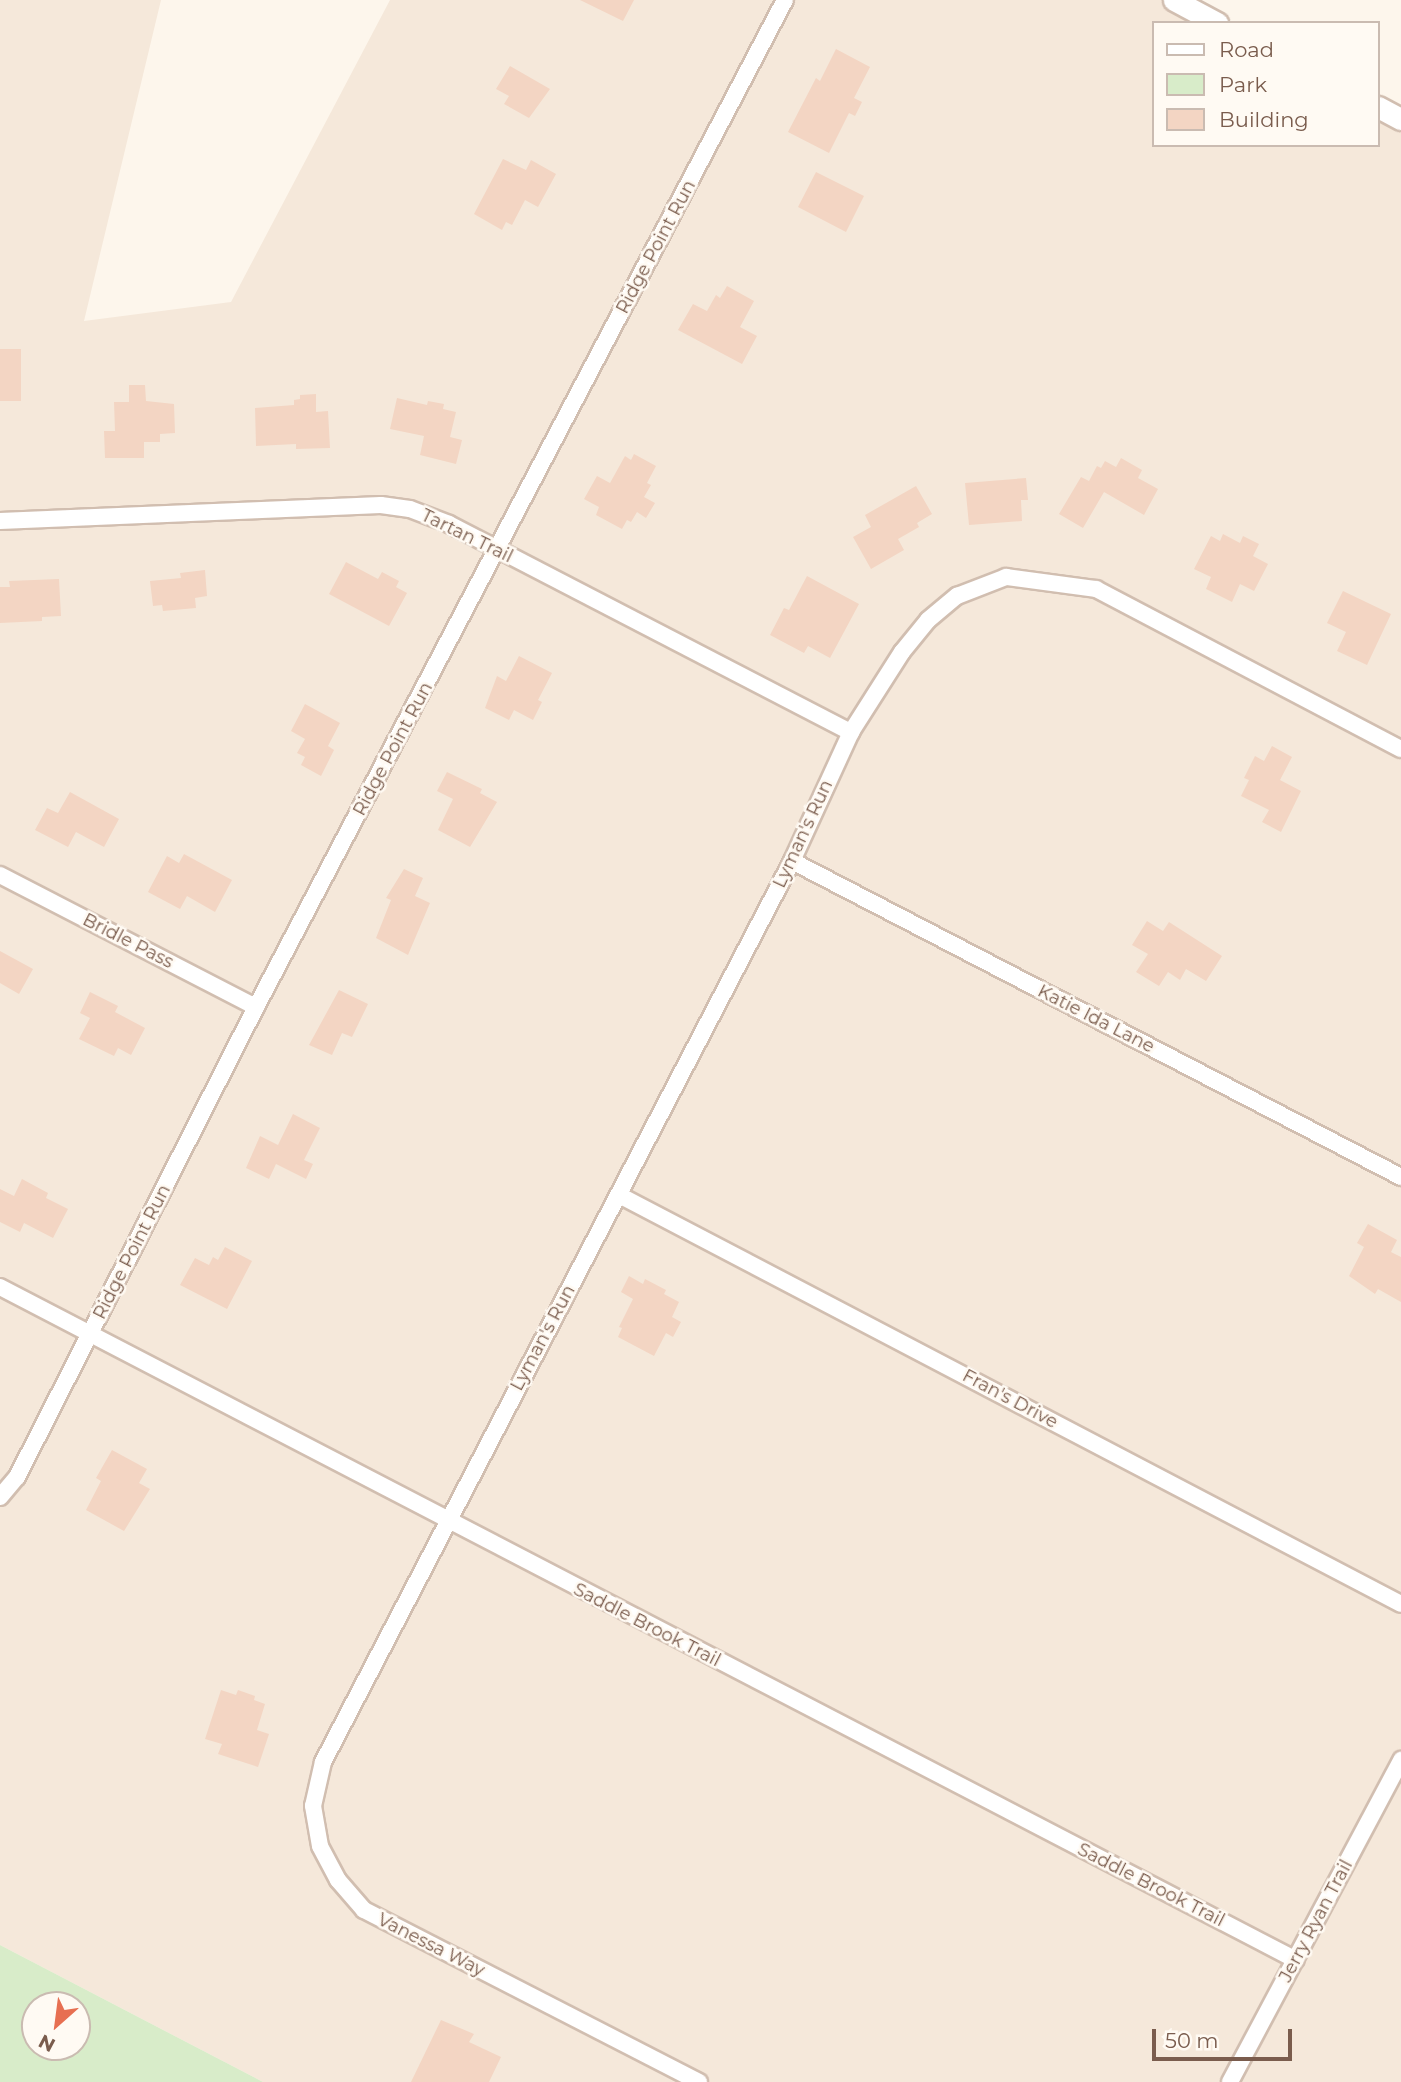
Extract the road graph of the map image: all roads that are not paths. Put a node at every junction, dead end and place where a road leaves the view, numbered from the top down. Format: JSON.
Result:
{"nodes":[{"id":1,"x":785,"y":0,"type":"edge"},
{"id":2,"x":1174,"y":0,"type":"edge"},
{"id":3,"x":1213,"y":21,"type":"edge"},
{"id":4,"x":1380,"y":108,"type":"edge"},
{"id":5,"x":1401,"y":119,"type":"edge"},
{"id":6,"x":0,"y":521,"type":"edge"},
{"id":7,"x":498,"y":551,"type":"junction"},
{"id":8,"x":851,"y":732,"type":"junction"},
{"id":9,"x":1401,"y":749,"type":"edge"},
{"id":10,"x":792,"y":861,"type":"junction"},
{"id":11,"x":0,"y":875,"type":"edge"},
{"id":12,"x":256,"y":1007,"type":"junction"},
{"id":13,"x":1401,"y":1177,"type":"edge"},
{"id":14,"x":619,"y":1195,"type":"junction"},
{"id":15,"x":0,"y":1287,"type":"edge"},
{"id":16,"x":90,"y":1334,"type":"junction"},
{"id":17,"x":0,"y":1497,"type":"edge"},
{"id":18,"x":446,"y":1520,"type":"junction"},
{"id":19,"x":1401,"y":1604,"type":"edge"},
{"id":20,"x":1401,"y":1760,"type":"edge"},
{"id":21,"x":1296,"y":1960,"type":"junction"},
{"id":22,"x":699,"y":2082,"type":"edge"},
{"id":23,"x":1230,"y":2082,"type":"edge"}],
"edges":[{"from":1,"to":7,"type":"street","name":"Ridge Point Run"},
{"from":2,"to":3,"type":"street"},
{"from":4,"to":5,"type":"street"},
{"from":6,"to":7,"type":"street","name":"Tartan Trail"},
{"from":7,"to":8,"type":"street","name":"Tartan Trail"},
{"from":7,"to":12,"type":"street","name":"Ridge Point Run"},
{"from":8,"to":9,"type":"street","name":"Lyman's Run"},
{"from":8,"to":10,"type":"street","name":"Lyman's Run"},
{"from":10,"to":13,"type":"street","name":"Katie Ida Lane"},
{"from":10,"to":14,"type":"street","name":"Lyman's Run"},
{"from":11,"to":12,"type":"street","name":"Bridle Pass"},
{"from":12,"to":16,"type":"street","name":"Ridge Point Run"},
{"from":14,"to":18,"type":"street","name":"Lyman's Run"},
{"from":14,"to":19,"type":"street","name":"Fran's Drive"},
{"from":15,"to":16,"type":"street","name":"Saddle Brook Trail"},
{"from":16,"to":17,"type":"street","name":"Ridge Point Run"},
{"from":16,"to":18,"type":"street","name":"Saddle Brook Trail"},
{"from":18,"to":21,"type":"street","name":"Saddle Brook Trail"},
{"from":18,"to":22,"type":"street","name":"Vanessa Way"},
{"from":20,"to":21,"type":"street","name":"Jerry Ryan Trail"},
{"from":21,"to":23,"type":"street","name":"Jerry Ryan Trail"}]}
